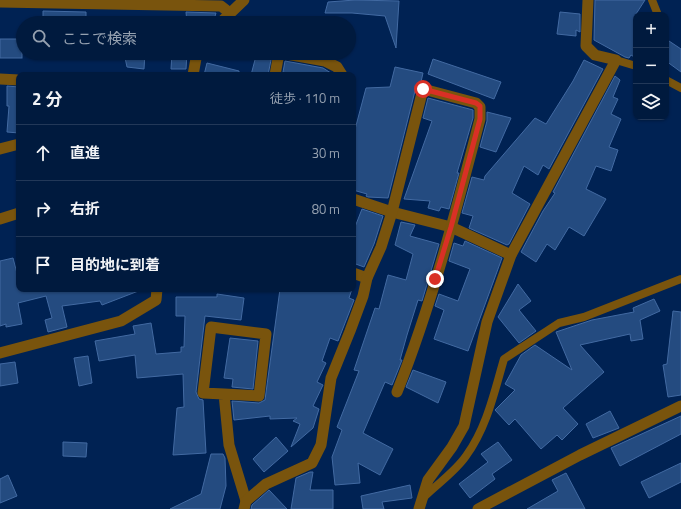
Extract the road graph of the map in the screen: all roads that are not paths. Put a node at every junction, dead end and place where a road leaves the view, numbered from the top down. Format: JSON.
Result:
{"nodes":[{"id":1,"x":244,"y":0,"type":"edge"},
{"id":2,"x":588,"y":0,"type":"edge"},
{"id":3,"x":652,"y":0,"type":"edge"},
{"id":4,"x":0,"y":2,"type":"edge"},
{"id":5,"x":657,"y":12,"type":"edge"},
{"id":6,"x":230,"y":13,"type":"junction"},
{"id":7,"x":227,"y":16,"type":"edge"},
{"id":8,"x":196,"y":60,"type":"edge"},
{"id":9,"x":278,"y":60,"type":"edge"},
{"id":10,"x":319,"y":60,"type":"edge"},
{"id":11,"x":616,"y":60,"type":"junction"},
{"id":12,"x":633,"y":65,"type":"edge"},
{"id":13,"x":194,"y":72,"type":"edge"},
{"id":14,"x":276,"y":72,"type":"edge"},
{"id":15,"x":340,"y":72,"type":"edge"},
{"id":16,"x":0,"y":79,"type":"edge"},
{"id":17,"x":16,"y":80,"type":"edge"},
{"id":18,"x":669,"y":82,"type":"edge"},
{"id":19,"x":681,"y":88,"type":"edge"},
{"id":20,"x":16,"y":145,"type":"edge"},
{"id":21,"x":0,"y":149,"type":"edge"},
{"id":22,"x":356,"y":200,"type":"edge"},
{"id":23,"x":392,"y":212,"type":"junction"},
{"id":24,"x":16,"y":214,"type":"edge"},
{"id":25,"x":0,"y":219,"type":"edge"},
{"id":26,"x":451,"y":227,"type":"junction"},
{"id":27,"x":511,"y":256,"type":"junction"},
{"id":28,"x":356,"y":274,"type":"edge"},
{"id":29,"x":367,"y":278,"type":"junction"},
{"id":30,"x":681,"y":279,"type":"edge"},
{"id":31,"x":157,"y":292,"type":"edge"},
{"id":32,"x":0,"y":353,"type":"edge"},
{"id":33,"x":397,"y":392,"type":"dead end"},
{"id":34,"x":224,"y":394,"type":"junction"},
{"id":35,"x":681,"y":406,"type":"edge"},
{"id":36,"x":424,"y":497,"type":"junction"},
{"id":37,"x":245,"y":505,"type":"edge"},
{"id":38,"x":418,"y":509,"type":"edge"},
{"id":39,"x":478,"y":509,"type":"edge"}],
"edges":[{"from":1,"to":6,"type":"street"},
{"from":2,"to":11,"type":"street"},
{"from":3,"to":5,"type":"lane"},
{"from":4,"to":6,"type":"street"},
{"from":6,"to":7,"type":"street"},
{"from":8,"to":13,"type":"street"},
{"from":9,"to":14,"type":"street"},
{"from":10,"to":15,"type":"street"},
{"from":11,"to":12,"type":"lane"},
{"from":11,"to":27,"type":"street"},
{"from":16,"to":17,"type":"street"},
{"from":18,"to":19,"type":"lane"},
{"from":20,"to":21,"type":"street"},
{"from":22,"to":23,"type":"street"},
{"from":23,"to":26,"type":"street"},
{"from":23,"to":26,"type":"street"},
{"from":23,"to":29,"type":"street"},
{"from":24,"to":25,"type":"street"},
{"from":26,"to":27,"type":"street"},
{"from":26,"to":33,"type":"street"},
{"from":27,"to":36,"type":"street"},
{"from":28,"to":29,"type":"street"},
{"from":29,"to":37,"type":"street"},
{"from":30,"to":36,"type":"lane"},
{"from":31,"to":32,"type":"street"},
{"from":34,"to":34,"type":"street"},
{"from":34,"to":37,"type":"street"},
{"from":35,"to":39,"type":"street"},
{"from":36,"to":38,"type":"street"}]}
